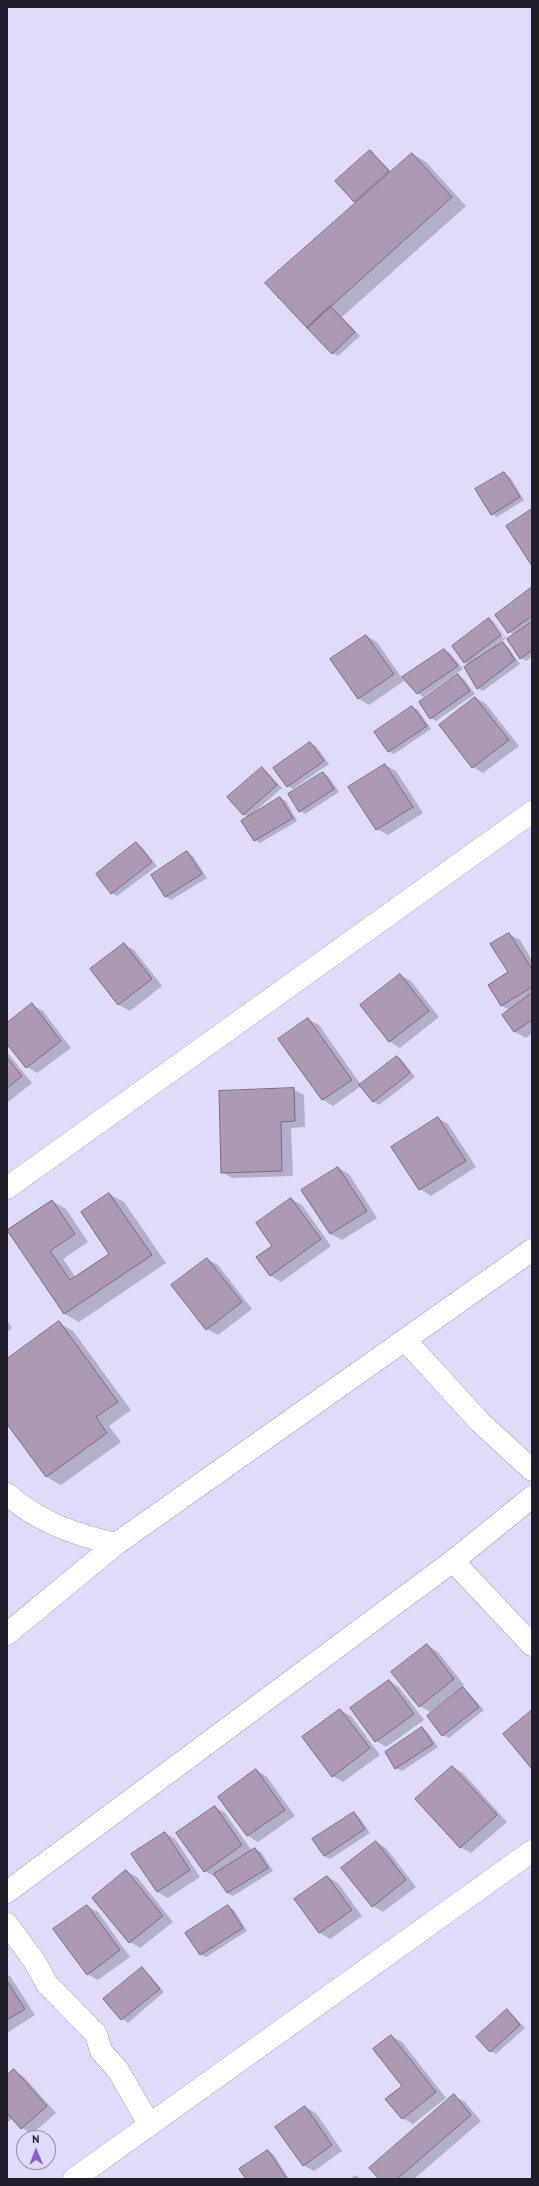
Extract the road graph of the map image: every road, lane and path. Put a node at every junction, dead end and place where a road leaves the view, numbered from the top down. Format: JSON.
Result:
{"nodes":[{"id":1,"x":532,"y":812,"type":"edge"},
{"id":2,"x":7,"y":1188,"type":"edge"},
{"id":3,"x":532,"y":1250,"type":"edge"},
{"id":4,"x":406,"y":1341,"type":"junction"},
{"id":5,"x":532,"y":1470,"type":"edge"},
{"id":6,"x":7,"y":1494,"type":"edge"},
{"id":7,"x":532,"y":1497,"type":"edge"},
{"id":8,"x":116,"y":1544,"type":"junction"},
{"id":9,"x":453,"y":1561,"type":"junction"},
{"id":10,"x":7,"y":1634,"type":"edge"},
{"id":11,"x":532,"y":1645,"type":"edge"},
{"id":12,"x":532,"y":1851,"type":"edge"},
{"id":13,"x":7,"y":1892,"type":"edge"},
{"id":14,"x":7,"y":1924,"type":"edge"},
{"id":15,"x":149,"y":2124,"type":"junction"},
{"id":16,"x":74,"y":2179,"type":"edge"}],
"edges":[{"from":1,"to":2,"type":"street"},
{"from":3,"to":4,"type":"street"},
{"from":4,"to":5,"type":"street"},
{"from":4,"to":8,"type":"street"},
{"from":6,"to":8,"type":"street"},
{"from":7,"to":9,"type":"street"},
{"from":8,"to":10,"type":"street"},
{"from":9,"to":11,"type":"street"},
{"from":9,"to":13,"type":"street"},
{"from":12,"to":15,"type":"street"},
{"from":14,"to":15,"type":"street"},
{"from":15,"to":16,"type":"street"}]}
